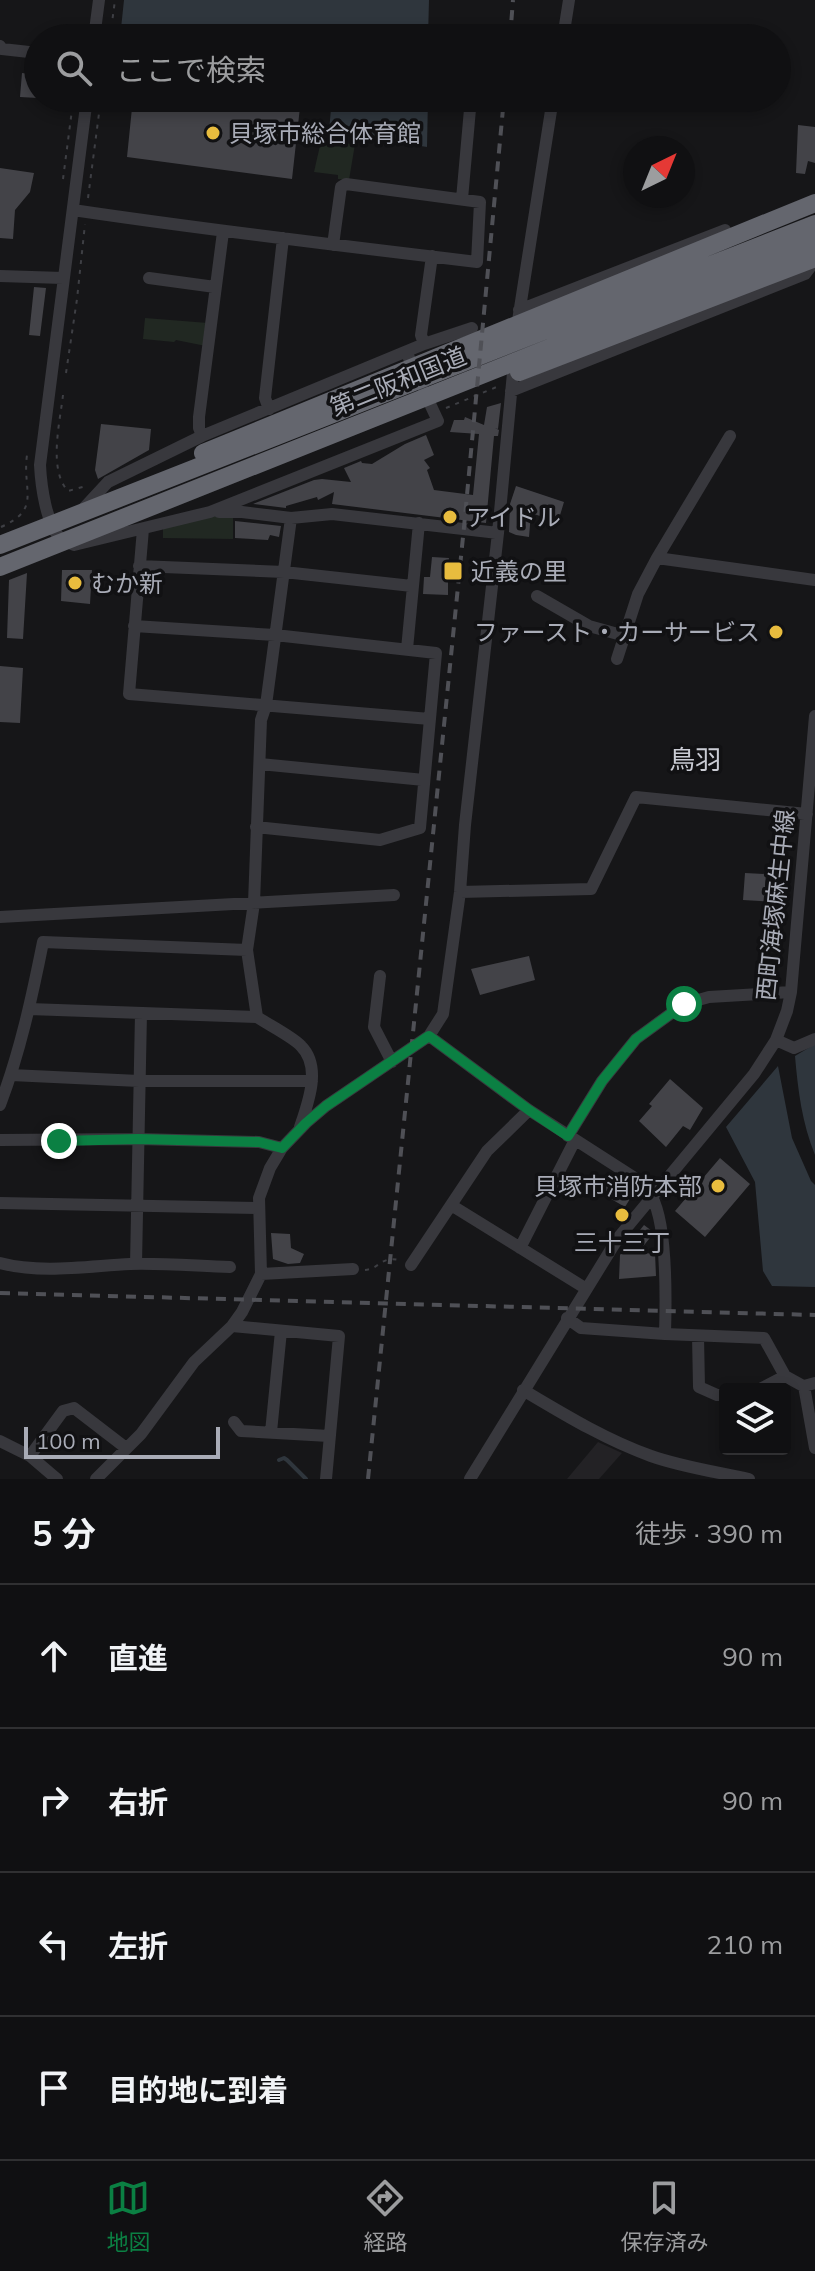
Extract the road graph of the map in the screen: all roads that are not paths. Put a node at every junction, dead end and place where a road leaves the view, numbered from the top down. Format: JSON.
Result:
{"nodes":[{"id":1,"x":99,"y":0,"type":"edge"},
{"id":2,"x":569,"y":0,"type":"edge"},
{"id":3,"x":96,"y":24,"type":"edge"},
{"id":4,"x":565,"y":24,"type":"edge"},
{"id":5,"x":1,"y":48,"type":"edge"},
{"id":6,"x":24,"y":51,"type":"edge"},
{"id":7,"x":85,"y":112,"type":"edge"},
{"id":8,"x":470,"y":112,"type":"edge"},
{"id":9,"x":551,"y":112,"type":"edge"},
{"id":10,"x":462,"y":199,"type":"junction"},
{"id":11,"x":813,"y":204,"type":"edge"},
{"id":12,"x":73,"y":210,"type":"junction"},
{"id":13,"x":815,"y":224,"type":"edge"},
{"id":14,"x":223,"y":232,"type":"junction"},
{"id":15,"x":283,"y":238,"type":"junction"},
{"id":16,"x":815,"y":242,"type":"edge"},
{"id":17,"x":333,"y":245,"type":"junction"},
{"id":18,"x":432,"y":256,"type":"junction"},
{"id":19,"x":815,"y":260,"type":"edge"},
{"id":20,"x":0,"y":276,"type":"edge"},
{"id":21,"x":63,"y":278,"type":"junction"},
{"id":22,"x":149,"y":278,"type":"dead end"},
{"id":23,"x":215,"y":287,"type":"junction"},
{"id":24,"x":519,"y":310,"type":"junction"},
{"id":25,"x":472,"y":328,"type":"dead end"},
{"id":26,"x":424,"y":344,"type":"junction"},
{"id":27,"x":406,"y":352,"type":"junction"},
{"id":28,"x":511,"y":391,"type":"junction"},
{"id":29,"x":269,"y":409,"type":"junction"},
{"id":30,"x":202,"y":436,"type":"junction"},
{"id":31,"x":730,"y":436,"type":"dead end"},
{"id":32,"x":236,"y":447,"type":"junction"},
{"id":33,"x":222,"y":482,"type":"junction"},
{"id":34,"x":210,"y":512,"type":"junction"},
{"id":35,"x":78,"y":514,"type":"junction"},
{"id":36,"x":291,"y":518,"type":"junction"},
{"id":37,"x":419,"y":523,"type":"junction"},
{"id":38,"x":51,"y":525,"type":"junction"},
{"id":39,"x":143,"y":529,"type":"junction"},
{"id":40,"x":498,"y":533,"type":"junction"},
{"id":41,"x":62,"y":541,"type":"junction"},
{"id":42,"x":0,"y":545,"type":"edge"},
{"id":43,"x":657,"y":558,"type":"junction"},
{"id":44,"x":139,"y":566,"type":"junction"},
{"id":45,"x":0,"y":567,"type":"edge"},
{"id":46,"x":284,"y":572,"type":"junction"},
{"id":47,"x":815,"y":580,"type":"edge"},
{"id":48,"x":412,"y":586,"type":"junction"},
{"id":49,"x":537,"y":596,"type":"dead end"},
{"id":50,"x":134,"y":626,"type":"junction"},
{"id":51,"x":275,"y":635,"type":"junction"},
{"id":52,"x":625,"y":636,"type":"junction"},
{"id":53,"x":407,"y":649,"type":"junction"},
{"id":54,"x":617,"y":659,"type":"dead end"},
{"id":55,"x":266,"y":705,"type":"junction"},
{"id":56,"x":815,"y":716,"type":"edge"},
{"id":57,"x":430,"y":719,"type":"junction"},
{"id":58,"x":260,"y":764,"type":"junction"},
{"id":59,"x":424,"y":780,"type":"junction"},
{"id":60,"x":807,"y":814,"type":"junction"},
{"id":61,"x":256,"y":827,"type":"junction"},
{"id":62,"x":809,"y":870,"type":"edge"},
{"id":63,"x":460,"y":892,"type":"junction"},
{"id":64,"x":394,"y":895,"type":"dead end"},
{"id":65,"x":254,"y":903,"type":"junction"},
{"id":66,"x":0,"y":917,"type":"edge"},
{"id":67,"x":247,"y":950,"type":"junction"},
{"id":68,"x":380,"y":976,"type":"dead end"},
{"id":69,"x":791,"y":992,"type":"junction"},
{"id":70,"x":29,"y":1009,"type":"junction"},
{"id":71,"x":141,"y":1013,"type":"junction"},
{"id":72,"x":257,"y":1017,"type":"junction"},
{"id":73,"x":429,"y":1036,"type":"junction"},
{"id":74,"x":815,"y":1039,"type":"edge"},
{"id":75,"x":776,"y":1040,"type":"junction"},
{"id":76,"x":392,"y":1062,"type":"junction"},
{"id":77,"x":11,"y":1075,"type":"junction"},
{"id":78,"x":139,"y":1081,"type":"junction"},
{"id":79,"x":312,"y":1081,"type":"junction"},
{"id":80,"x":0,"y":1105,"type":"edge"},
{"id":81,"x":529,"y":1110,"type":"junction"},
{"id":82,"x":298,"y":1131,"type":"junction"},
{"id":83,"x":572,"y":1138,"type":"junction"},
{"id":84,"x":138,"y":1139,"type":"junction"},
{"id":85,"x":0,"y":1140,"type":"edge"},
{"id":86,"x":282,"y":1148,"type":"junction"},
{"id":87,"x":652,"y":1194,"type":"junction"},
{"id":88,"x":0,"y":1203,"type":"edge"},
{"id":89,"x":451,"y":1205,"type":"junction"},
{"id":90,"x":137,"y":1206,"type":"junction"},
{"id":91,"x":258,"y":1208,"type":"junction"},
{"id":92,"x":520,"y":1248,"type":"junction"},
{"id":93,"x":0,"y":1263,"type":"edge"},
{"id":94,"x":136,"y":1264,"type":"junction"},
{"id":95,"x":411,"y":1265,"type":"road end"},
{"id":96,"x":230,"y":1267,"type":"dead end"},
{"id":97,"x":353,"y":1269,"type":"road end"},
{"id":98,"x":258,"y":1280,"type":"junction"},
{"id":99,"x":585,"y":1288,"type":"junction"},
{"id":100,"x":567,"y":1318,"type":"junction"},
{"id":101,"x":232,"y":1326,"type":"junction"},
{"id":102,"x":281,"y":1331,"type":"junction"},
{"id":103,"x":665,"y":1334,"type":"junction"},
{"id":104,"x":698,"y":1336,"type":"junction"},
{"id":105,"x":785,"y":1376,"type":"junction"},
{"id":106,"x":772,"y":1383,"type":"edge"},
{"id":107,"x":810,"y":1385,"type":"edge"},
{"id":108,"x":523,"y":1390,"type":"junction"},
{"id":109,"x":719,"y":1395,"type":"edge"},
{"id":110,"x":234,"y":1422,"type":"dead end"},
{"id":111,"x":271,"y":1432,"type":"junction"},
{"id":112,"x":329,"y":1436,"type":"junction"},
{"id":113,"x":0,"y":1441,"type":"edge"},
{"id":114,"x":126,"y":1448,"type":"junction"},
{"id":115,"x":815,"y":1448,"type":"edge"},
{"id":116,"x":30,"y":1456,"type":"junction"},
{"id":117,"x":57,"y":1479,"type":"edge"},
{"id":118,"x":96,"y":1479,"type":"edge"},
{"id":119,"x":326,"y":1479,"type":"edge"},
{"id":120,"x":470,"y":1479,"type":"edge"},
{"id":121,"x":749,"y":1479,"type":"edge"}],
"edges":[{"from":1,"to":3,"type":"street"},
{"from":2,"to":4,"type":"street"},
{"from":5,"to":6,"type":"street"},
{"from":7,"to":12,"type":"street"},
{"from":8,"to":10,"type":"street"},
{"from":9,"to":24,"type":"street"},
{"from":10,"to":17,"type":"street"},
{"from":10,"to":18,"type":"street"},
{"from":11,"to":24,"type":"street"},
{"from":11,"to":32,"type":"highway"},
{"from":12,"to":14,"type":"street"},
{"from":12,"to":21,"type":"street"},
{"from":13,"to":32,"type":"highway","name":"第二阪和国道"},
{"from":14,"to":15,"type":"street"},
{"from":14,"to":23,"type":"street"},
{"from":15,"to":17,"type":"street"},
{"from":15,"to":29,"type":"street"},
{"from":16,"to":33,"type":"highway","name":"第二阪和国道"},
{"from":17,"to":18,"type":"street"},
{"from":18,"to":26,"type":"street"},
{"from":19,"to":28,"type":"street"},
{"from":19,"to":33,"type":"highway"},
{"from":20,"to":21,"type":"street"},
{"from":21,"to":38,"type":"street"},
{"from":22,"to":23,"type":"street"},
{"from":23,"to":30,"type":"street"},
{"from":24,"to":28,"type":"street"},
{"from":25,"to":26,"type":"street"},
{"from":26,"to":27,"type":"street"},
{"from":27,"to":29,"type":"street"},
{"from":27,"to":34,"type":"street"},
{"from":28,"to":40,"type":"street"},
{"from":29,"to":30,"type":"street"},
{"from":30,"to":35,"type":"street"},
{"from":31,"to":43,"type":"street"},
{"from":32,"to":35,"type":"highway"},
{"from":33,"to":41,"type":"highway","name":"第二阪和国道"},
{"from":34,"to":36,"type":"street"},
{"from":34,"to":39,"type":"street"},
{"from":35,"to":38,"type":"highway"},
{"from":36,"to":37,"type":"street"},
{"from":36,"to":46,"type":"street"},
{"from":37,"to":40,"type":"street"},
{"from":37,"to":48,"type":"street"},
{"from":38,"to":41,"type":"street"},
{"from":38,"to":42,"type":"highway"},
{"from":39,"to":41,"type":"street"},
{"from":39,"to":44,"type":"street"},
{"from":40,"to":63,"type":"street"},
{"from":41,"to":45,"type":"highway","name":"第二阪和国道"},
{"from":43,"to":47,"type":"street"},
{"from":43,"to":52,"type":"street"},
{"from":44,"to":46,"type":"street"},
{"from":44,"to":50,"type":"street"},
{"from":46,"to":48,"type":"street"},
{"from":46,"to":51,"type":"street"},
{"from":48,"to":53,"type":"street"},
{"from":49,"to":52,"type":"street"},
{"from":50,"to":51,"type":"street"},
{"from":50,"to":55,"type":"street"},
{"from":51,"to":53,"type":"street"},
{"from":51,"to":55,"type":"street"},
{"from":52,"to":54,"type":"street"},
{"from":53,"to":57,"type":"street"},
{"from":55,"to":57,"type":"street"},
{"from":55,"to":58,"type":"street"},
{"from":56,"to":60,"type":"street","name":"西町海塚麻生中線"},
{"from":57,"to":59,"type":"street"},
{"from":58,"to":59,"type":"street"},
{"from":58,"to":61,"type":"street"},
{"from":59,"to":61,"type":"street"},
{"from":60,"to":62,"type":"street","name":"西町海塚麻生中線"},
{"from":60,"to":63,"type":"street"},
{"from":61,"to":65,"type":"street"},
{"from":62,"to":69,"type":"street","name":"西町海塚麻生中線"},
{"from":63,"to":73,"type":"street"},
{"from":64,"to":65,"type":"street"},
{"from":65,"to":66,"type":"street"},
{"from":65,"to":67,"type":"street"},
{"from":67,"to":70,"type":"street"},
{"from":67,"to":72,"type":"street"},
{"from":68,"to":76,"type":"street"},
{"from":69,"to":75,"type":"street","name":"西町海塚麻生中線"},
{"from":69,"to":83,"type":"street"},
{"from":70,"to":71,"type":"street"},
{"from":70,"to":77,"type":"street"},
{"from":71,"to":72,"type":"street"},
{"from":71,"to":78,"type":"street"},
{"from":72,"to":79,"type":"street"},
{"from":73,"to":76,"type":"street"},
{"from":73,"to":81,"type":"street"},
{"from":74,"to":75,"type":"street"},
{"from":75,"to":87,"type":"street","name":"西町海塚麻生中線"},
{"from":76,"to":82,"type":"street"},
{"from":77,"to":78,"type":"street"},
{"from":77,"to":80,"type":"street"},
{"from":78,"to":79,"type":"street"},
{"from":78,"to":84,"type":"street"},
{"from":79,"to":82,"type":"street"},
{"from":81,"to":83,"type":"street"},
{"from":81,"to":89,"type":"street"},
{"from":82,"to":86,"type":"street"},
{"from":83,"to":87,"type":"street"},
{"from":83,"to":92,"type":"street"},
{"from":84,"to":85,"type":"street"},
{"from":84,"to":86,"type":"street"},
{"from":84,"to":90,"type":"street"},
{"from":86,"to":91,"type":"street"},
{"from":87,"to":99,"type":"street","name":"西町海塚麻生中線"},
{"from":87,"to":103,"type":"street"},
{"from":88,"to":90,"type":"street"},
{"from":89,"to":92,"type":"street"},
{"from":89,"to":95,"type":"street"},
{"from":90,"to":91,"type":"street"},
{"from":90,"to":94,"type":"street"},
{"from":91,"to":98,"type":"street"},
{"from":92,"to":99,"type":"street"},
{"from":93,"to":94,"type":"street"},
{"from":94,"to":96,"type":"street"},
{"from":97,"to":98,"type":"street"},
{"from":98,"to":101,"type":"street"},
{"from":99,"to":100,"type":"street","name":"西町海塚麻生中線"},
{"from":100,"to":103,"type":"street"},
{"from":100,"to":108,"type":"street","name":"西町海塚麻生中線"},
{"from":101,"to":102,"type":"street"},
{"from":101,"to":114,"type":"street"},
{"from":102,"to":111,"type":"street"},
{"from":102,"to":112,"type":"street"},
{"from":103,"to":104,"type":"street"},
{"from":104,"to":105,"type":"street"},
{"from":104,"to":109,"type":"street"},
{"from":105,"to":106,"type":"street"},
{"from":105,"to":107,"type":"street"},
{"from":107,"to":115,"type":"street"},
{"from":108,"to":120,"type":"street","name":"西町海塚麻生中線"},
{"from":108,"to":121,"type":"street"},
{"from":110,"to":111,"type":"street"},
{"from":111,"to":112,"type":"street"},
{"from":112,"to":119,"type":"street"},
{"from":113,"to":116,"type":"street"},
{"from":114,"to":116,"type":"street"},
{"from":114,"to":118,"type":"street"},
{"from":116,"to":117,"type":"street"}]}
